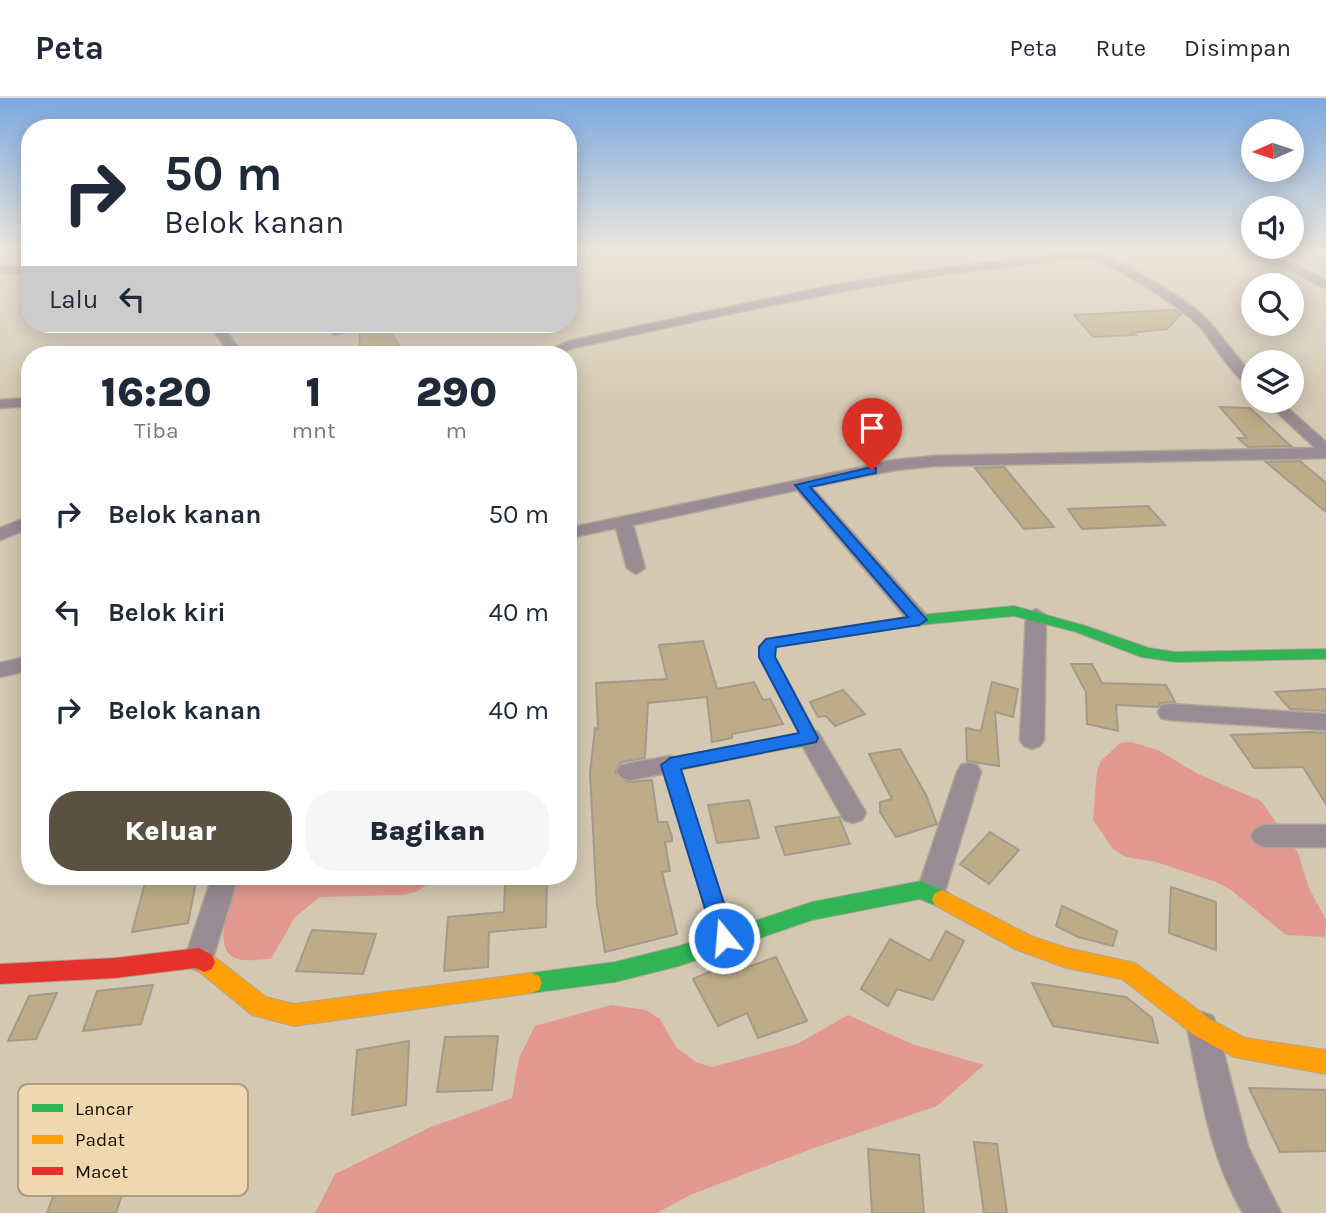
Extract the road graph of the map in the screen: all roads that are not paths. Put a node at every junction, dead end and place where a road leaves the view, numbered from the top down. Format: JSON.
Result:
{"nodes":[{"id":1,"x":770,"y":302,"type":"edge"},
{"id":2,"x":1175,"y":302,"type":"edge"},
{"id":3,"x":567,"y":346,"type":"edge"},
{"id":4,"x":1241,"y":373,"type":"edge"},
{"id":5,"x":21,"y":403,"type":"edge"},
{"id":6,"x":3,"y":404,"type":"dead end"},
{"id":7,"x":1285,"y":413,"type":"edge"},
{"id":8,"x":1326,"y":451,"type":"edge"},
{"id":9,"x":802,"y":485,"type":"junction"},
{"id":10,"x":623,"y":521,"type":"junction"},
{"id":11,"x":21,"y":525,"type":"edge"},
{"id":12,"x":577,"y":531,"type":"edge"},
{"id":13,"x":0,"y":535,"type":"edge"},
{"id":14,"x":636,"y":568,"type":"dead end"},
{"id":15,"x":1036,"y":615,"type":"junction"},
{"id":16,"x":919,"y":620,"type":"junction"},
{"id":17,"x":1326,"y":654,"type":"edge"},
{"id":18,"x":21,"y":665,"type":"edge"},
{"id":19,"x":0,"y":670,"type":"edge"},
{"id":20,"x":1169,"y":712,"type":"dead end"},
{"id":21,"x":1326,"y":722,"type":"edge"},
{"id":22,"x":810,"y":738,"type":"junction"},
{"id":23,"x":1032,"y":740,"type":"dead end"},
{"id":24,"x":670,"y":765,"type":"junction"},
{"id":25,"x":629,"y":771,"type":"dead end"},
{"id":26,"x":969,"y":772,"type":"dead end"},
{"id":27,"x":853,"y":813,"type":"dead end"},
{"id":28,"x":1264,"y":836,"type":"dead end"},
{"id":29,"x":1326,"y":836,"type":"edge"},
{"id":30,"x":222,"y":885,"type":"edge"},
{"id":31,"x":930,"y":891,"type":"junction"},
{"id":32,"x":724,"y":938,"type":"junction"},
{"id":33,"x":199,"y":958,"type":"junction"},
{"id":34,"x":0,"y":974,"type":"edge"},
{"id":35,"x":1202,"y":1027,"type":"junction"},
{"id":36,"x":1326,"y":1062,"type":"edge"},
{"id":37,"x":1263,"y":1213,"type":"edge"}],
"edges":[{"from":1,"to":3,"type":"street"},
{"from":2,"to":4,"type":"street"},
{"from":5,"to":6,"type":"street"},
{"from":7,"to":8,"type":"street"},
{"from":8,"to":9,"type":"street"},
{"from":9,"to":10,"type":"street"},
{"from":9,"to":16,"type":"street"},
{"from":10,"to":12,"type":"street"},
{"from":10,"to":14,"type":"street"},
{"from":11,"to":13,"type":"street"},
{"from":15,"to":16,"type":"street"},
{"from":15,"to":17,"type":"street"},
{"from":15,"to":23,"type":"street"},
{"from":16,"to":22,"type":"street"},
{"from":18,"to":19,"type":"street"},
{"from":20,"to":21,"type":"street"},
{"from":22,"to":24,"type":"street"},
{"from":22,"to":27,"type":"street"},
{"from":24,"to":25,"type":"street"},
{"from":24,"to":32,"type":"street"},
{"from":26,"to":31,"type":"street"},
{"from":28,"to":29,"type":"street"},
{"from":30,"to":33,"type":"street"},
{"from":31,"to":32,"type":"street"},
{"from":31,"to":35,"type":"street"},
{"from":32,"to":33,"type":"street"},
{"from":33,"to":34,"type":"street"},
{"from":35,"to":36,"type":"street"},
{"from":35,"to":37,"type":"street"}]}
